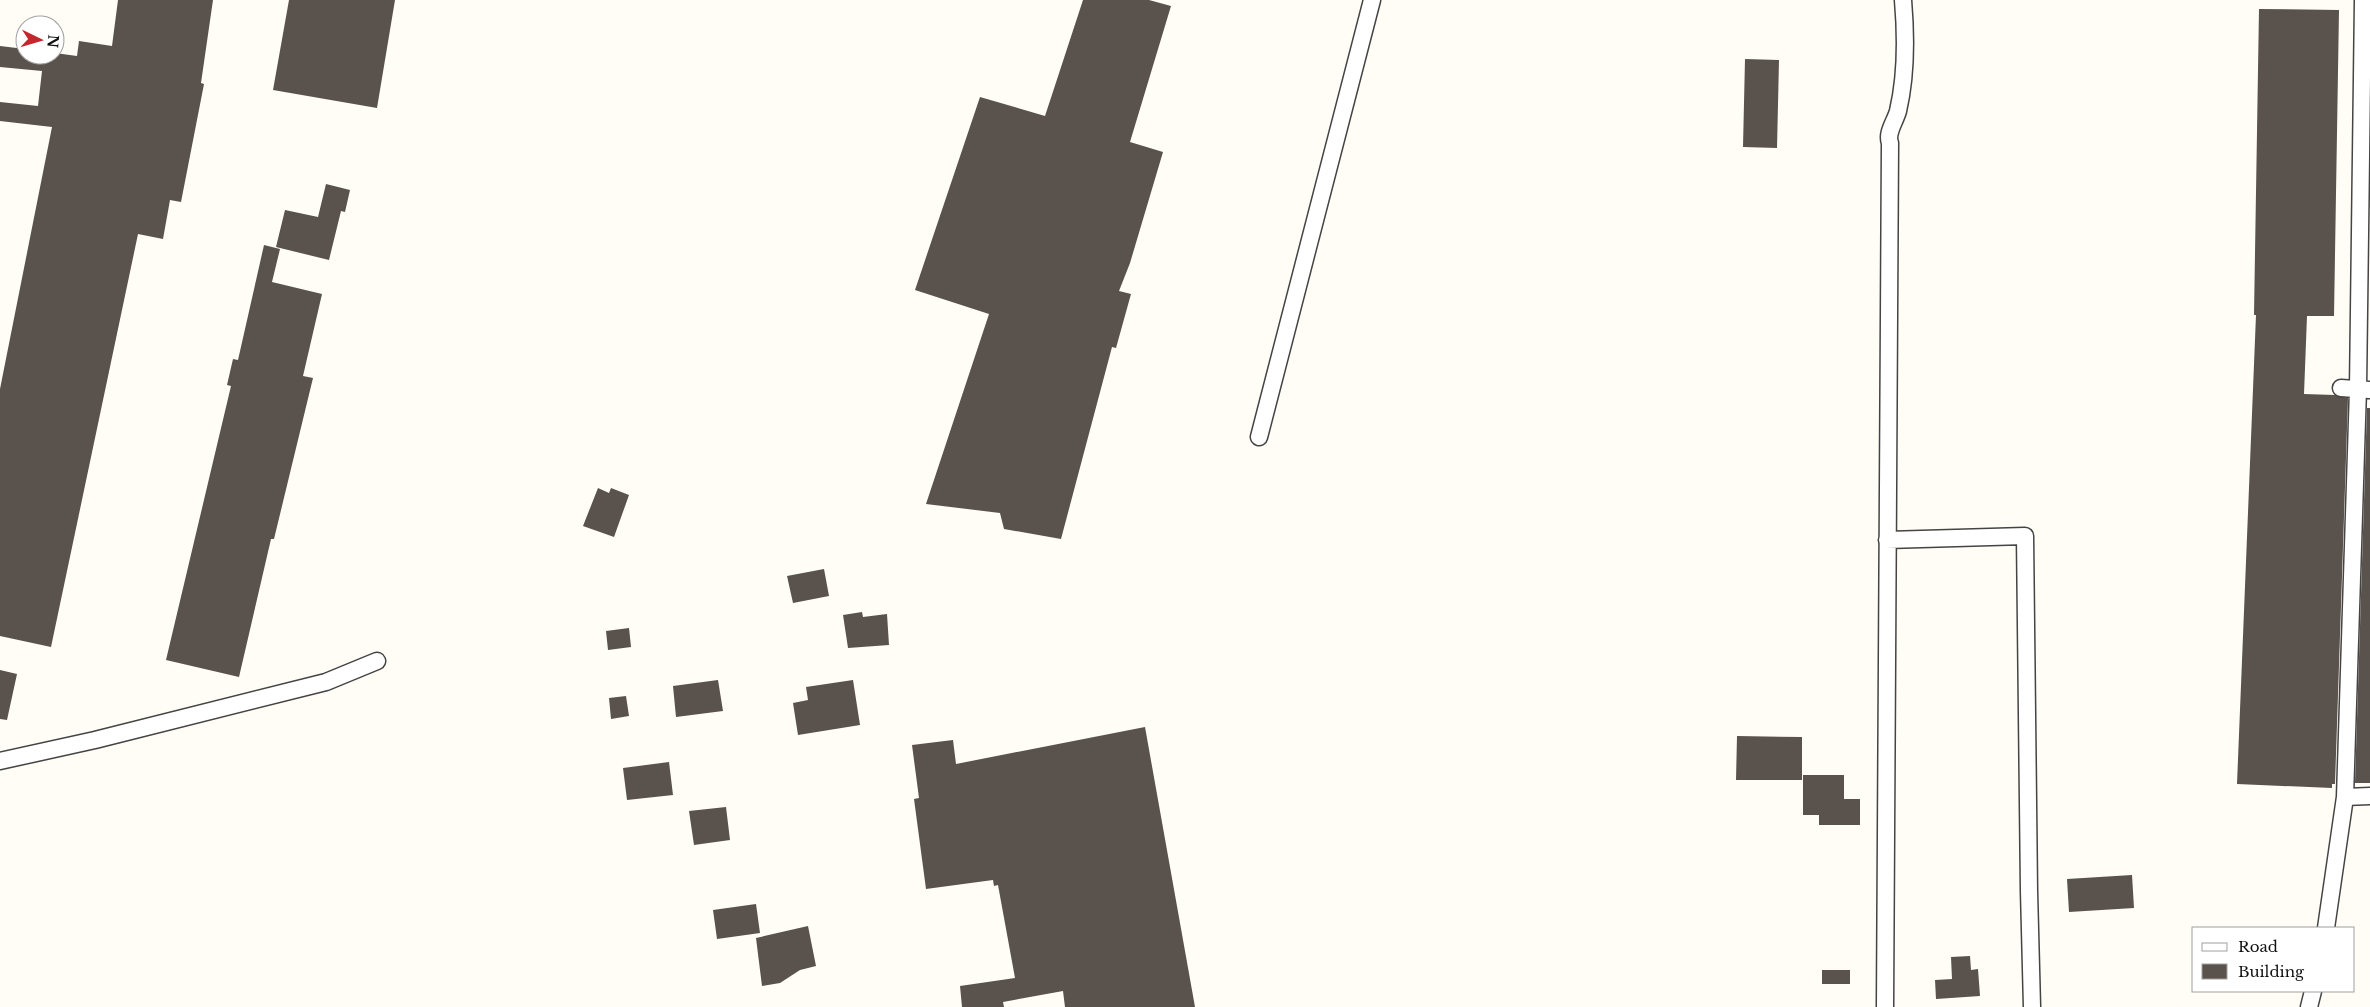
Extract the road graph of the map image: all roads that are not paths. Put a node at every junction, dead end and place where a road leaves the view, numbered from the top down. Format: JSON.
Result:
{"nodes":[{"id":1,"x":1372,"y":0,"type":"edge"},
{"id":2,"x":1903,"y":0,"type":"edge"},
{"id":3,"x":2363,"y":0,"type":"edge"},
{"id":4,"x":2341,"y":388,"type":"dead end"},
{"id":5,"x":2364,"y":389,"type":"edge"},
{"id":6,"x":1259,"y":437,"type":"dead end"},
{"id":7,"x":1887,"y":540,"type":"junction"},
{"id":8,"x":377,"y":661,"type":"dead end"},
{"id":9,"x":0,"y":761,"type":"edge"},
{"id":10,"x":2345,"y":796,"type":"junction"},
{"id":11,"x":2370,"y":796,"type":"edge"},
{"id":12,"x":2326,"y":927,"type":"edge"},
{"id":13,"x":2313,"y":992,"type":"edge"},
{"id":14,"x":1885,"y":1007,"type":"edge"},
{"id":15,"x":2032,"y":1007,"type":"edge"},
{"id":16,"x":2310,"y":1007,"type":"edge"}],
"edges":[{"from":1,"to":6,"type":"street"},
{"from":2,"to":7,"type":"street"},
{"from":3,"to":5,"type":"street"},
{"from":4,"to":5,"type":"street"},
{"from":5,"to":10,"type":"street"},
{"from":7,"to":14,"type":"street"},
{"from":7,"to":15,"type":"street"},
{"from":8,"to":9,"type":"street"},
{"from":10,"to":11,"type":"street"},
{"from":10,"to":12,"type":"street"},
{"from":13,"to":16,"type":"street"}]}
